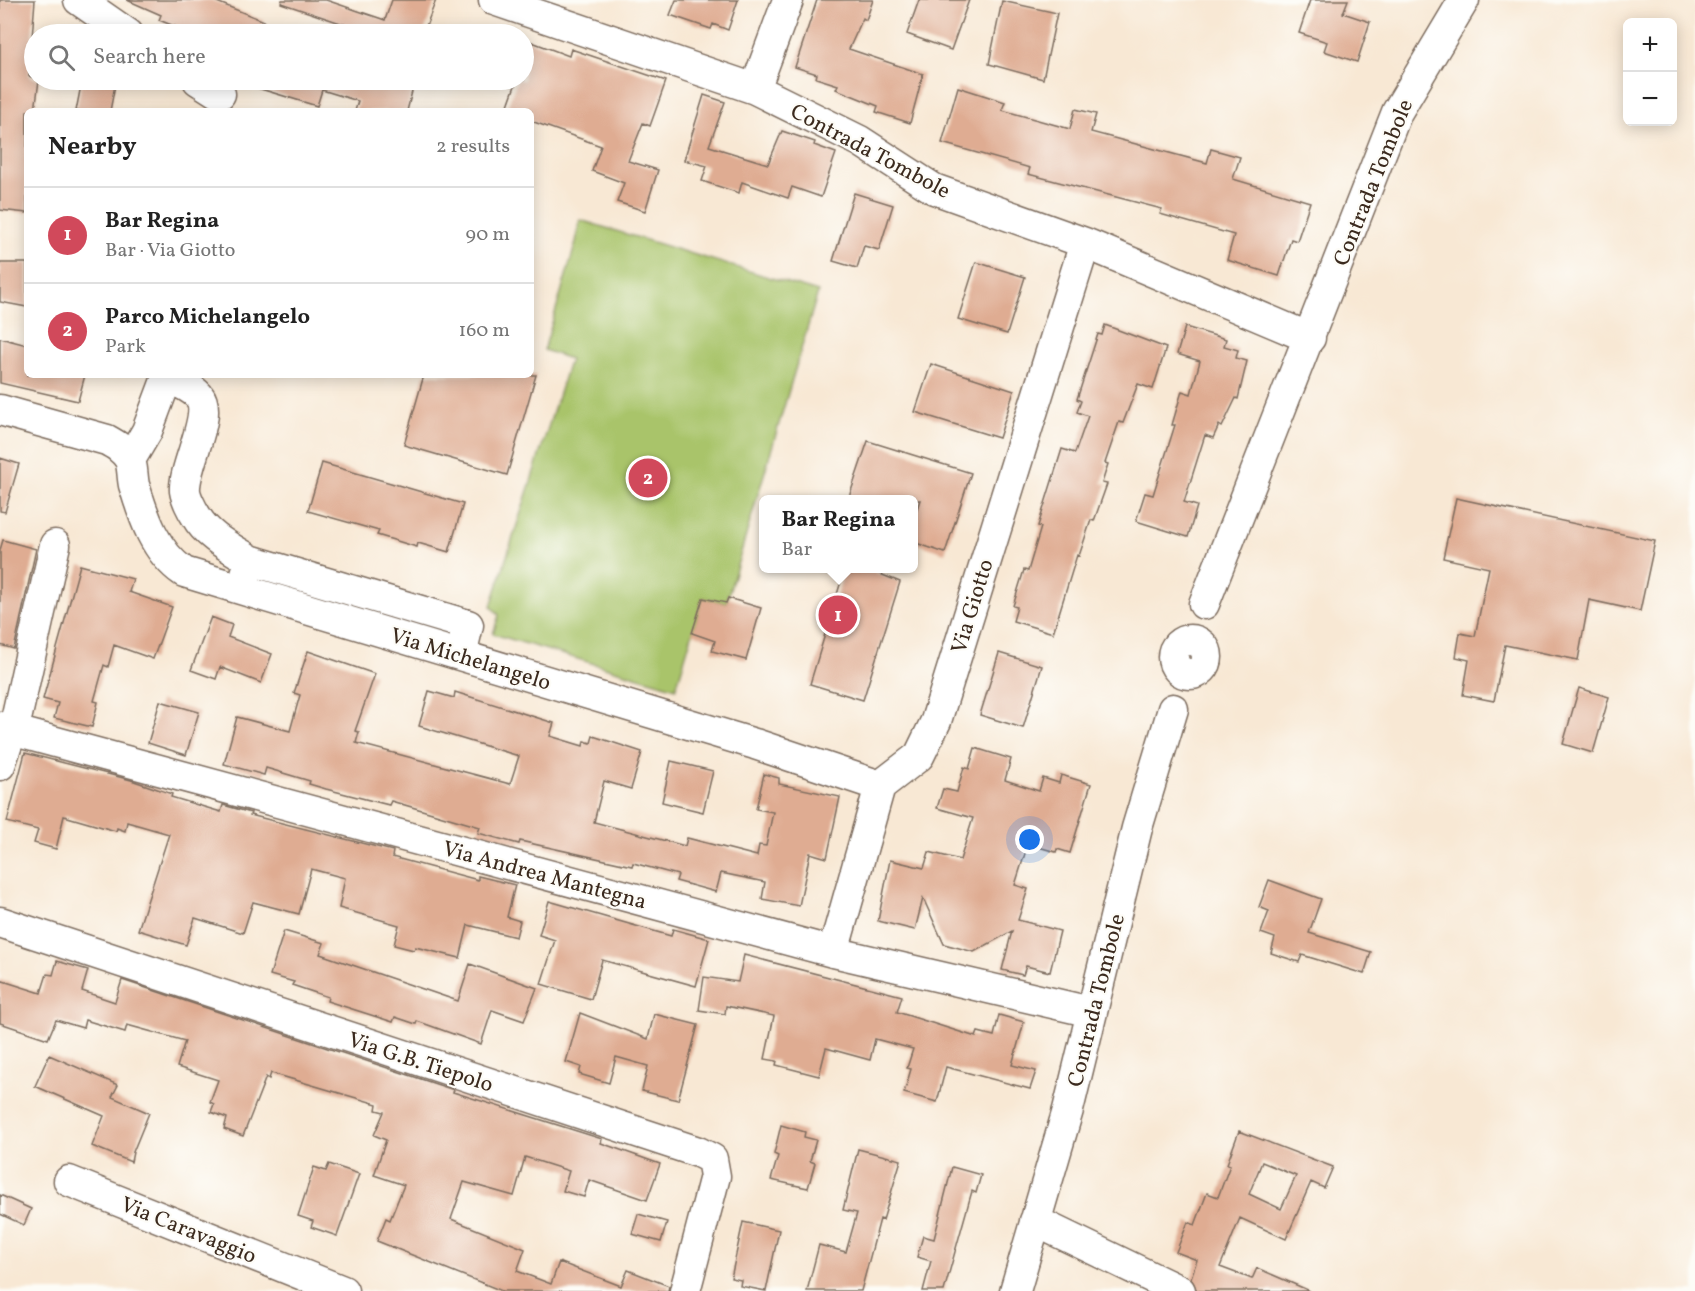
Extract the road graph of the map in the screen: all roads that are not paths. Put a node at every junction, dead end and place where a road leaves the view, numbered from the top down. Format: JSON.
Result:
{"nodes":[{"id":1,"x":79,"y":0,"type":"edge"},
{"id":2,"x":494,"y":0,"type":"edge"},
{"id":3,"x":788,"y":0,"type":"edge"},
{"id":4,"x":1464,"y":0,"type":"edge"},
{"id":5,"x":114,"y":24,"type":"edge"},
{"id":6,"x":755,"y":89,"type":"junction"},
{"id":7,"x":1085,"y":243,"type":"junction"},
{"id":8,"x":1310,"y":338,"type":"junction"},
{"id":9,"x":166,"y":378,"type":"edge"},
{"id":10,"x":171,"y":378,"type":"edge"},
{"id":11,"x":0,"y":410,"type":"edge"},
{"id":12,"x":130,"y":460,"type":"junction"},
{"id":13,"x":55,"y":545,"type":"dead end"},
{"id":14,"x":246,"y":574,"type":"junction"},
{"id":15,"x":6,"y":729,"type":"edge"},
{"id":16,"x":0,"y":765,"type":"edge"},
{"id":17,"x":880,"y":786,"type":"junction"},
{"id":18,"x":0,"y":922,"type":"edge"},
{"id":19,"x":833,"y":952,"type":"junction"},
{"id":20,"x":1091,"y":1012,"type":"junction"},
{"id":21,"x":69,"y":1181,"type":"dead end"},
{"id":22,"x":1035,"y":1221,"type":"junction"},
{"id":23,"x":343,"y":1291,"type":"edge"},
{"id":24,"x":685,"y":1291,"type":"edge"},
{"id":25,"x":1015,"y":1291,"type":"edge"},
{"id":26,"x":1180,"y":1291,"type":"edge"}],
"edges":[{"from":1,"to":5,"type":"street"},
{"from":2,"to":6,"type":"street","name":"Contrada Tombole"},
{"from":3,"to":6,"type":"street"},
{"from":4,"to":8,"type":"street","name":"Contrada Tombole"},
{"from":6,"to":7,"type":"street","name":"Contrada Tombole"},
{"from":7,"to":8,"type":"street","name":"Contrada Tombole"},
{"from":7,"to":17,"type":"street","name":"Via Giotto"},
{"from":8,"to":20,"type":"street","name":"Contrada Tombole"},
{"from":9,"to":12,"type":"street"},
{"from":10,"to":14,"type":"street"},
{"from":11,"to":12,"type":"street"},
{"from":12,"to":14,"type":"street","name":"Via Michelangelo"},
{"from":13,"to":15,"type":"street"},
{"from":14,"to":17,"type":"street","name":"Via Michelangelo"},
{"from":15,"to":16,"type":"street"},
{"from":15,"to":19,"type":"street","name":"Via Andrea Mantegna"},
{"from":17,"to":19,"type":"street"},
{"from":18,"to":24,"type":"street","name":"Via G.B. Tiepolo"},
{"from":19,"to":20,"type":"street","name":"Via Andrea Mantegna"},
{"from":20,"to":22,"type":"street","name":"Contrada Tombole"},
{"from":21,"to":23,"type":"street","name":"Via Caravaggio"},
{"from":22,"to":25,"type":"street","name":"Contrada Tombole"},
{"from":22,"to":26,"type":"street"}]}
